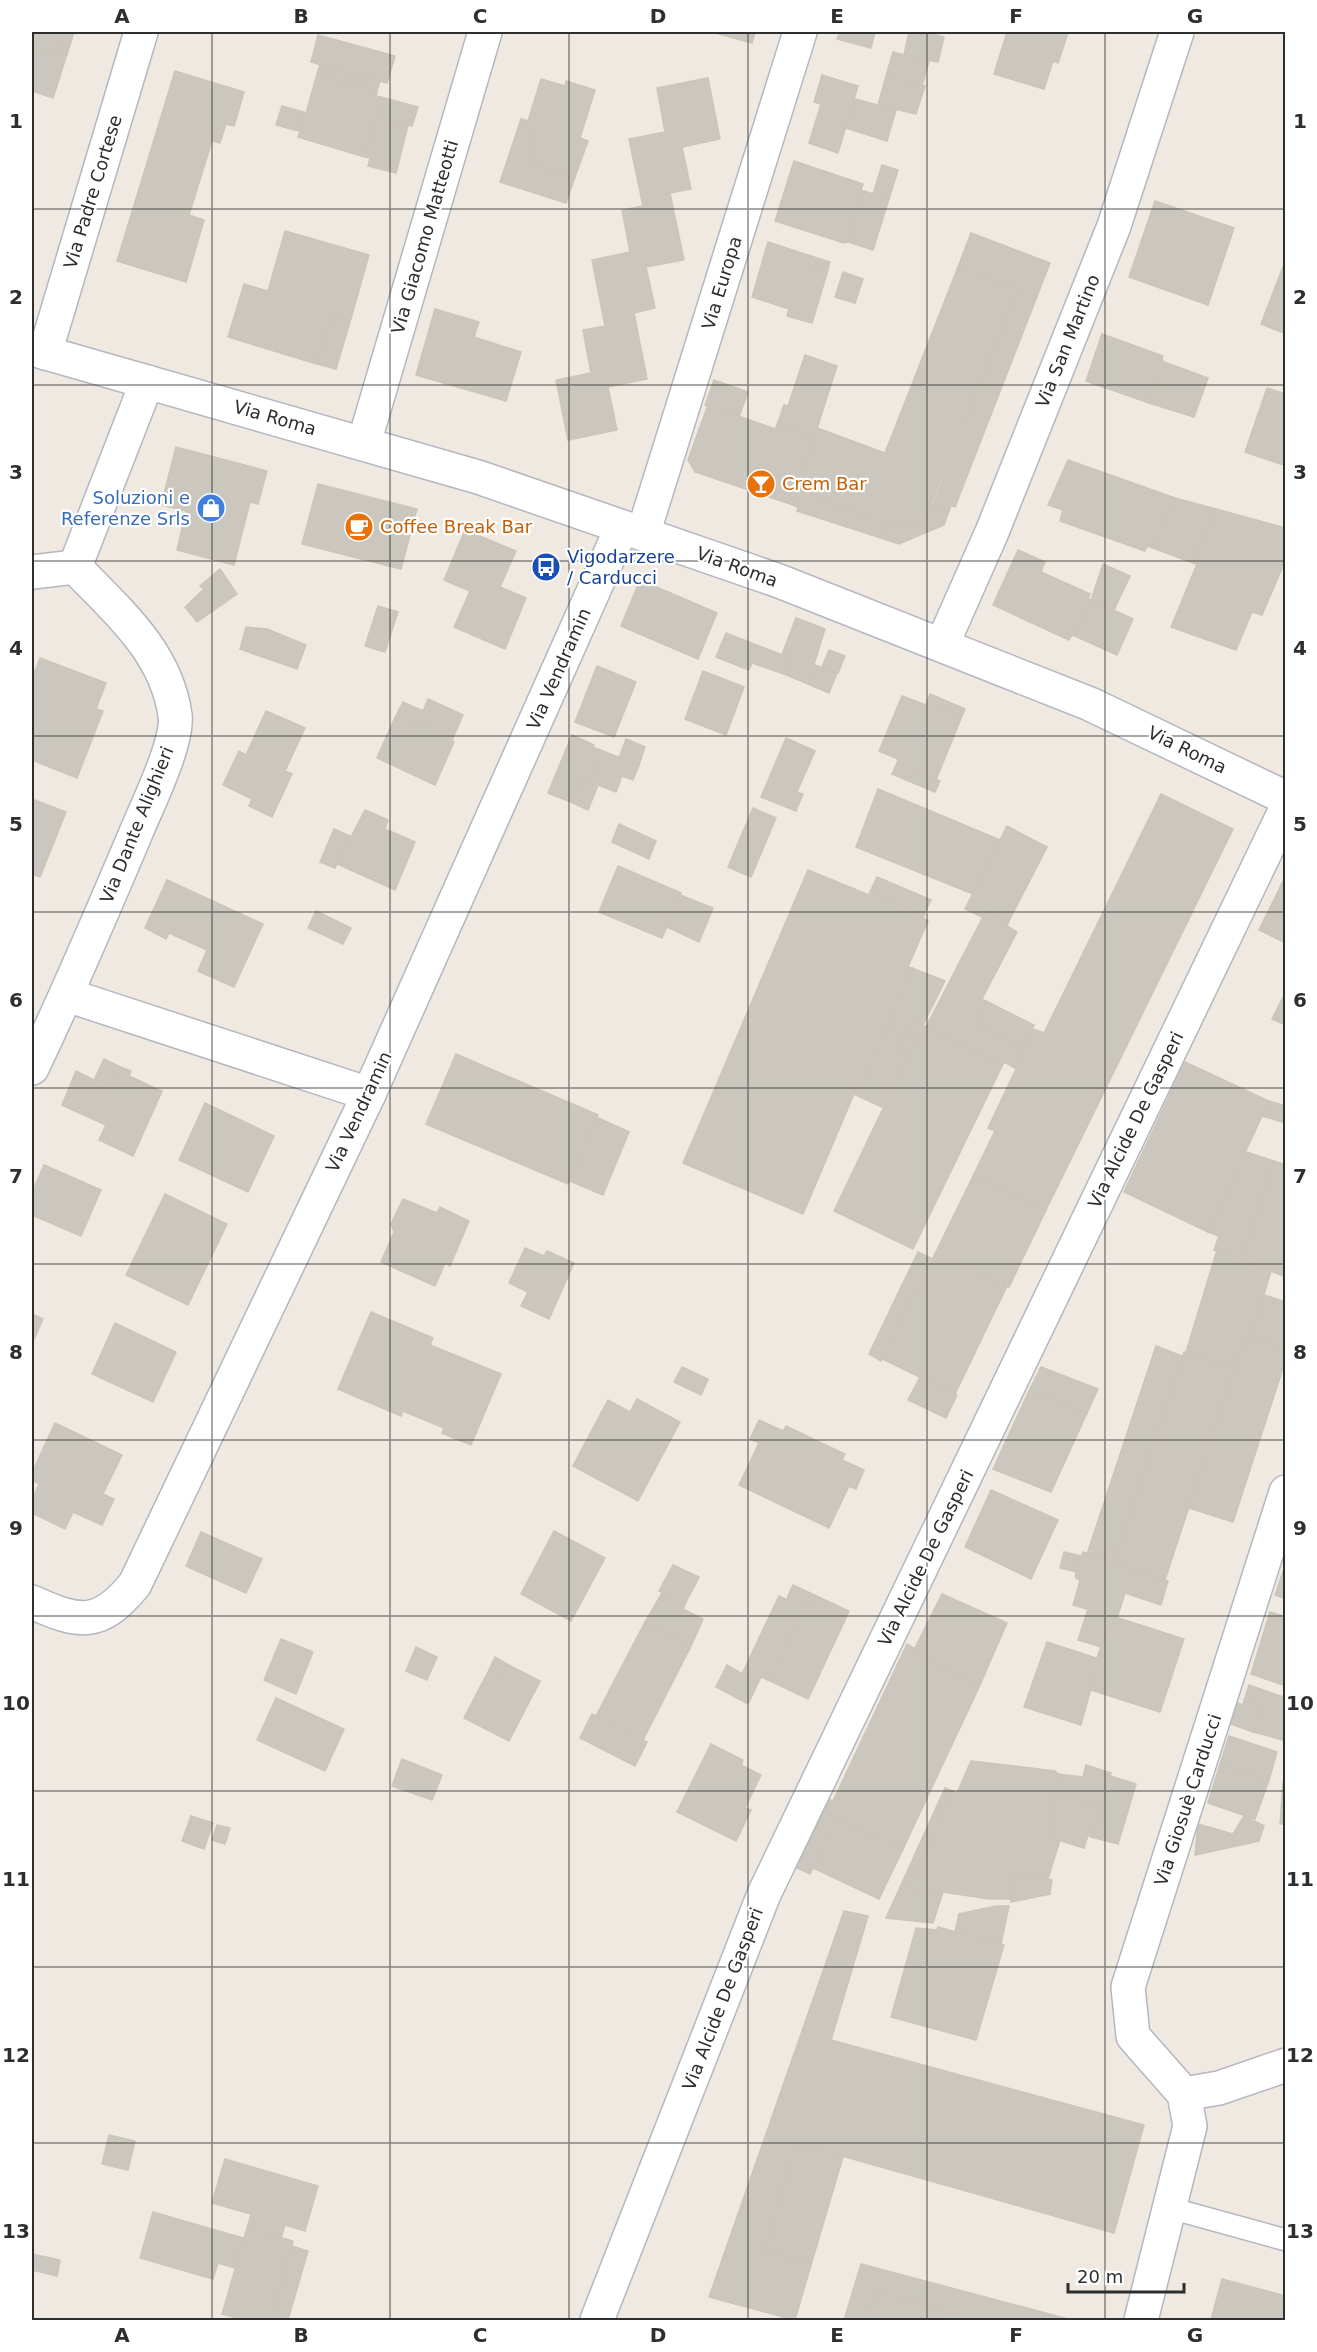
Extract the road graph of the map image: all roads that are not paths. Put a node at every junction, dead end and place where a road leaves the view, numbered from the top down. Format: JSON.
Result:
{"nodes":[{"id":1,"x":141,"y":32,"type":"edge"},
{"id":2,"x":485,"y":32,"type":"edge"},
{"id":3,"x":800,"y":32,"type":"edge"},
{"id":4,"x":1177,"y":32,"type":"edge"},
{"id":5,"x":38,"y":351,"type":"edge"},
{"id":6,"x":147,"y":382,"type":"junction"},
{"id":7,"x":364,"y":443,"type":"junction"},
{"id":8,"x":632,"y":530,"type":"junction"},
{"id":9,"x":75,"y":567,"type":"junction"},
{"id":10,"x":32,"y":572,"type":"edge"},
{"id":11,"x":942,"y":645,"type":"junction"},
{"id":12,"x":1286,"y":798,"type":"edge"},
{"id":13,"x":1286,"y":809,"type":"edge"},
{"id":14,"x":67,"y":995,"type":"junction"},
{"id":15,"x":32,"y":1068,"type":"edge"},
{"id":16,"x":369,"y":1094,"type":"junction"},
{"id":17,"x":1286,"y":1492,"type":"edge"},
{"id":18,"x":32,"y":1602,"type":"edge"},
{"id":19,"x":1286,"y":2065,"type":"edge"},
{"id":20,"x":1184,"y":2094,"type":"junction"},
{"id":21,"x":1170,"y":2208,"type":"junction"},
{"id":22,"x":1286,"y":2240,"type":"edge"},
{"id":23,"x":597,"y":2320,"type":"edge"},
{"id":24,"x":1141,"y":2320,"type":"edge"}],
"edges":[{"from":1,"to":5,"type":"street","name":"Via Padre Cortese"},
{"from":2,"to":7,"type":"street","name":"Via Giacomo Matteotti"},
{"from":3,"to":8,"type":"street","name":"Via Europa"},
{"from":4,"to":11,"type":"street","name":"Via San Martino"},
{"from":5,"to":6,"type":"street","name":"Via Roma"},
{"from":6,"to":7,"type":"street","name":"Via Roma"},
{"from":6,"to":9,"type":"street"},
{"from":7,"to":8,"type":"street","name":"Via Roma"},
{"from":8,"to":11,"type":"street","name":"Via Roma"},
{"from":8,"to":16,"type":"street","name":"Via Vendramin"},
{"from":9,"to":10,"type":"street"},
{"from":9,"to":14,"type":"street","name":"Via Dante Alighieri"},
{"from":11,"to":12,"type":"street","name":"Via Roma"},
{"from":13,"to":23,"type":"street","name":"Via Alcide De Gasperi"},
{"from":14,"to":15,"type":"street","name":"Via Dante Alighieri"},
{"from":14,"to":16,"type":"street"},
{"from":16,"to":18,"type":"street","name":"Via Vendramin"},
{"from":17,"to":20,"type":"street","name":"Via Giosuè Carducci"},
{"from":19,"to":20,"type":"street"},
{"from":20,"to":21,"type":"street"},
{"from":21,"to":22,"type":"lane"},
{"from":21,"to":24,"type":"street"}]}
